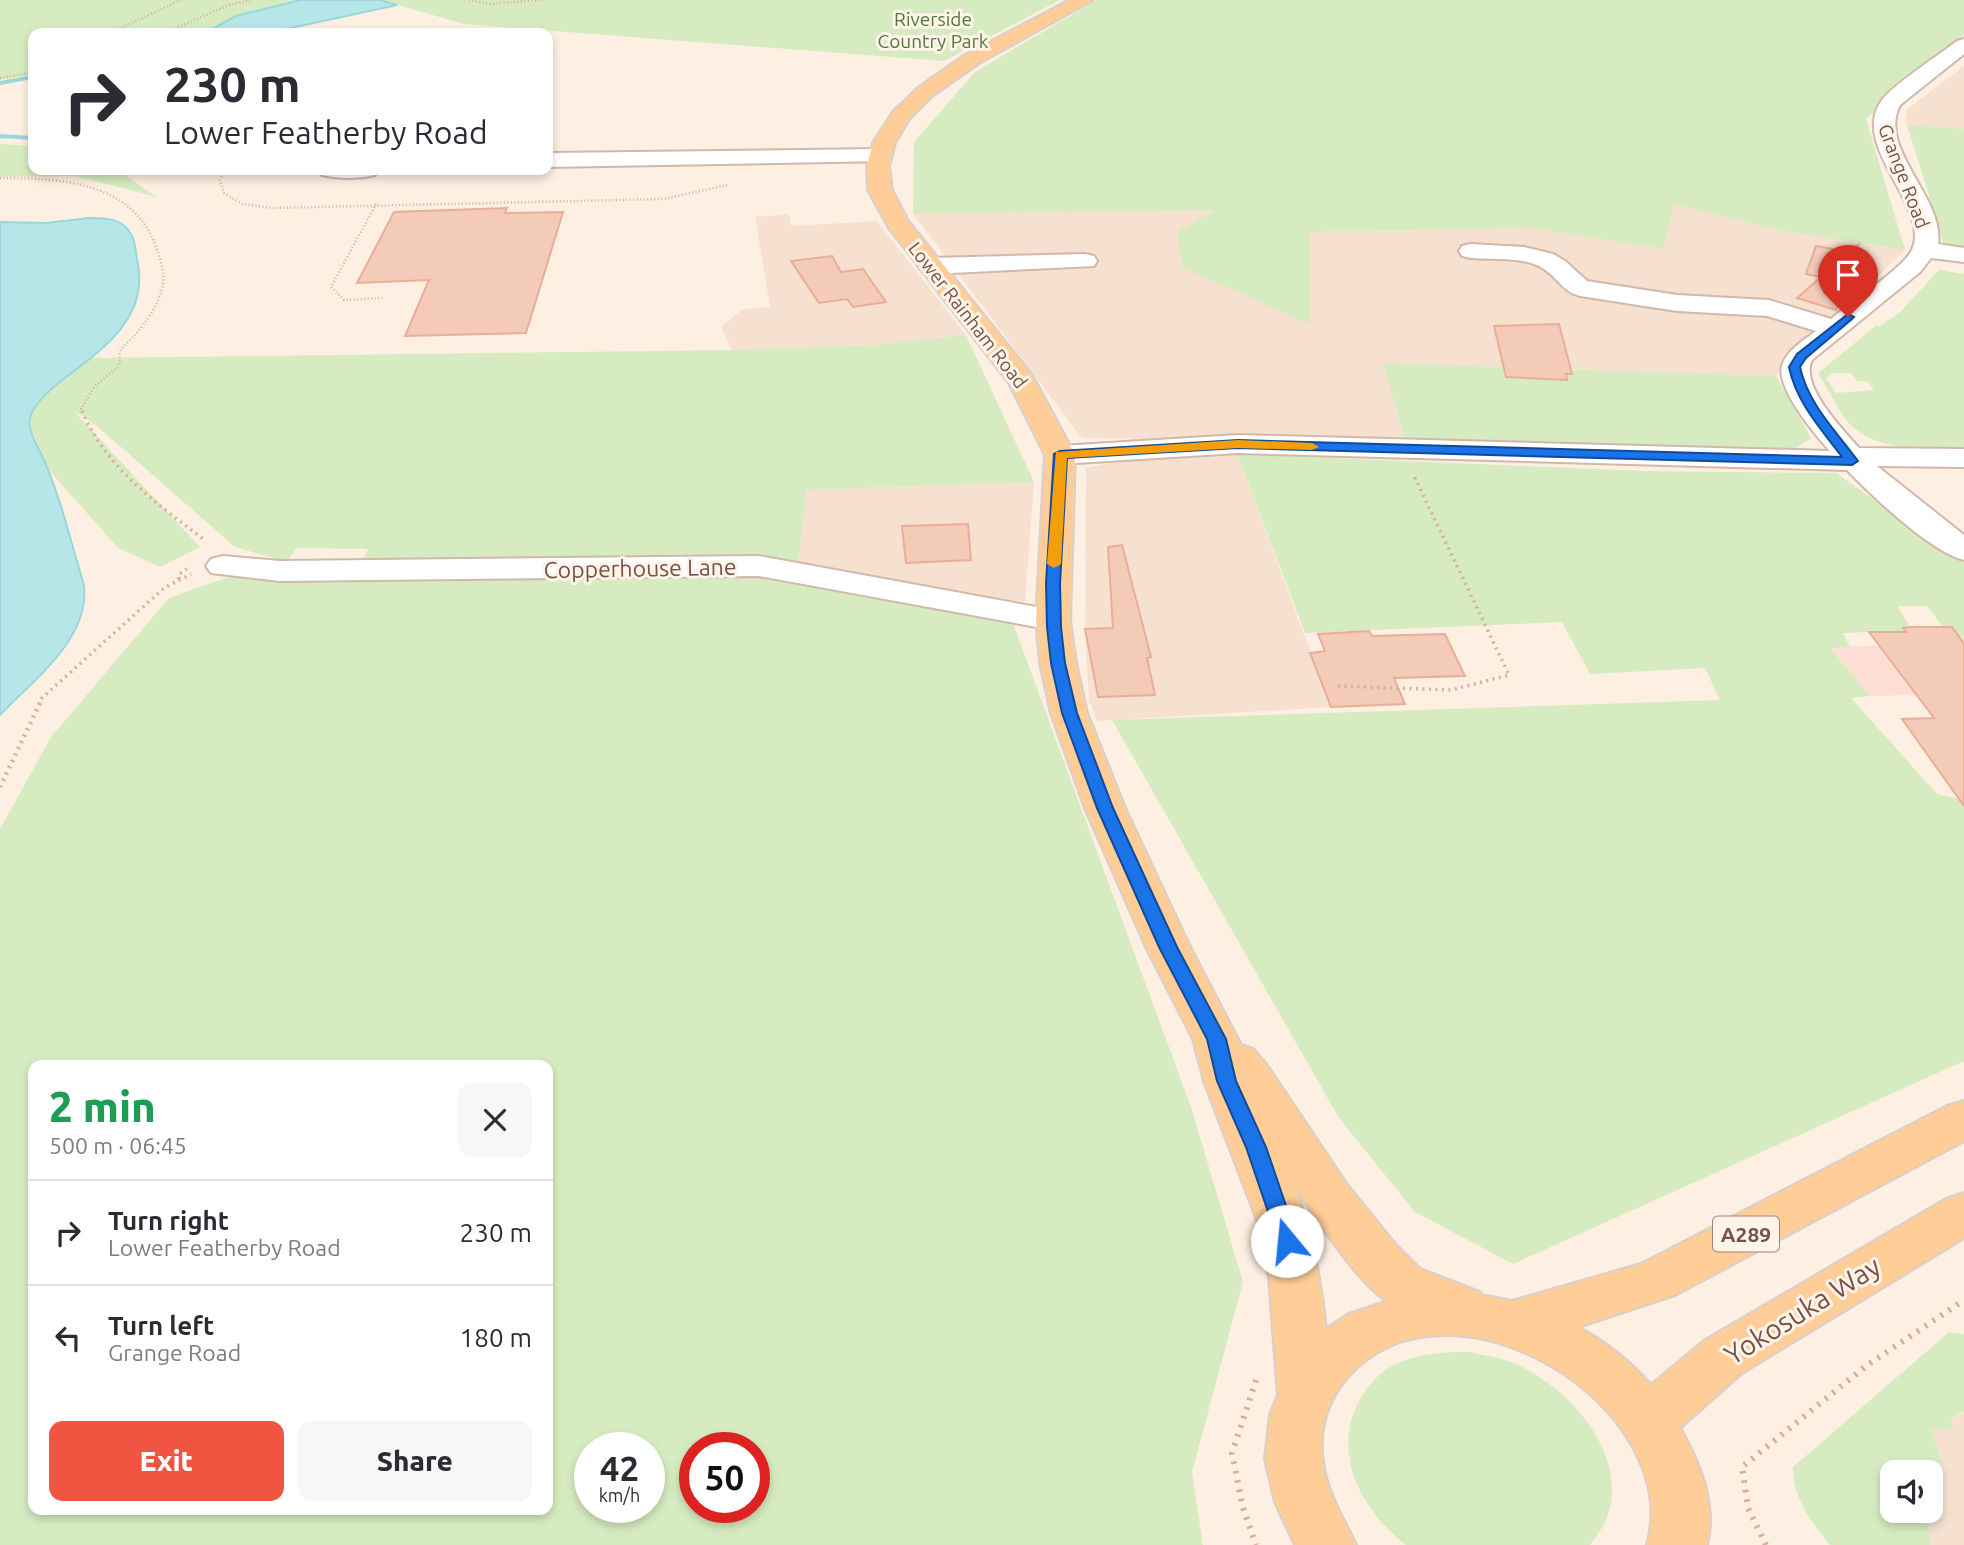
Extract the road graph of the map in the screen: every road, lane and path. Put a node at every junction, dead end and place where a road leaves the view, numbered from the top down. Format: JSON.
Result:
{"nodes":[{"id":1,"x":181,"y":0,"type":"edge"},
{"id":2,"x":251,"y":0,"type":"edge"},
{"id":3,"x":469,"y":0,"type":"edge"},
{"id":4,"x":543,"y":0,"type":"edge"},
{"id":5,"x":1084,"y":0,"type":"edge"},
{"id":6,"x":121,"y":28,"type":"edge"},
{"id":7,"x":176,"y":28,"type":"edge"},
{"id":8,"x":1964,"y":45,"type":"edge"},
{"id":9,"x":28,"y":73,"type":"edge"},
{"id":10,"x":0,"y":78,"type":"edge"},
{"id":11,"x":880,"y":156,"type":"junction"},
{"id":12,"x":553,"y":160,"type":"edge"},
{"id":13,"x":222,"y":175,"type":"edge"},
{"id":14,"x":0,"y":178,"type":"edge"},
{"id":15,"x":733,"y":184,"type":"dead end"},
{"id":16,"x":376,"y":204,"type":"junction"},
{"id":17,"x":1924,"y":250,"type":"junction"},
{"id":18,"x":1471,"y":251,"type":"dead end"},
{"id":19,"x":1964,"y":255,"type":"edge"},
{"id":20,"x":1085,"y":261,"type":"dead end"},
{"id":21,"x":931,"y":266,"type":"junction"},
{"id":22,"x":383,"y":298,"type":"dead end"},
{"id":23,"x":1835,"y":328,"type":"junction"},
{"id":24,"x":1401,"y":450,"type":"junction"},
{"id":25,"x":1060,"y":454,"type":"junction"},
{"id":26,"x":1964,"y":458,"type":"edge"},
{"id":27,"x":1850,"y":459,"type":"junction"},
{"id":28,"x":1964,"y":550,"type":"edge"},
{"id":29,"x":223,"y":566,"type":"joint"},
{"id":30,"x":179,"y":579,"type":"dead end"},
{"id":31,"x":1054,"y":620,"type":"junction"},
{"id":32,"x":1338,"y":686,"type":"dead end"},
{"id":33,"x":0,"y":787,"type":"edge"},
{"id":34,"x":1216,"y":1039,"type":"junction"},
{"id":35,"x":1964,"y":1119,"type":"edge"},
{"id":36,"x":1964,"y":1213,"type":"edge"},
{"id":37,"x":1964,"y":1300,"type":"edge"},
{"id":38,"x":1501,"y":1319,"type":"junction"},
{"id":39,"x":1304,"y":1393,"type":"junction"},
{"id":40,"x":1649,"y":1421,"type":"junction"},
{"id":41,"x":1232,"y":1453,"type":"dead end"},
{"id":42,"x":1316,"y":1535,"type":"edge"},
{"id":43,"x":1685,"y":1541,"type":"edge"},
{"id":44,"x":1256,"y":1545,"type":"edge"},
{"id":45,"x":1766,"y":1545,"type":"edge"}],
"edges":[{"from":1,"to":6,"type":"path"},
{"from":2,"to":7,"type":"path"},
{"from":3,"to":4,"type":"path"},
{"from":5,"to":11,"type":"main road","name":"Lower Rainham Road"},
{"from":8,"to":17,"type":"street","name":"Grange Road"},
{"from":9,"to":10,"type":"path"},
{"from":11,"to":12,"type":"street"},
{"from":11,"to":21,"type":"main road","name":"Lower Rainham Road"},
{"from":13,"to":16,"type":"path"},
{"from":14,"to":29,"type":"path"},
{"from":15,"to":16,"type":"path"},
{"from":16,"to":22,"type":"path"},
{"from":17,"to":19,"type":"street"},
{"from":17,"to":23,"type":"street","name":"Grange Road"},
{"from":18,"to":23,"type":"street"},
{"from":20,"to":21,"type":"street"},
{"from":21,"to":25,"type":"main road","name":"Lower Rainham Road"},
{"from":23,"to":27,"type":"street","name":"Grange Road"},
{"from":24,"to":25,"type":"street"},
{"from":24,"to":27,"type":"street"},
{"from":24,"to":32,"type":"path"},
{"from":25,"to":31,"type":"main road","name":"Lower Rainham Road"},
{"from":26,"to":27,"type":"street"},
{"from":27,"to":28,"type":"street","name":"Grange Road"},
{"from":29,"to":31,"type":"street","name":"Copperhouse Lane"},
{"from":30,"to":33,"type":"path"},
{"from":31,"to":34,"type":"main road","name":"Lower Rainham Road"},
{"from":34,"to":38,"type":"main road","name":"Lower Rainham Road"},
{"from":34,"to":39,"type":"main road","name":"Lower Rainham Road"},
{"from":35,"to":38,"type":"main road","number":"A289"},
{"from":36,"to":40,"type":"main road","name":"Yokosuka Way"},
{"from":37,"to":45,"type":"path"},
{"from":38,"to":39,"type":"main road"},
{"from":38,"to":40,"type":"main road","name":"Lower Rainham Road"},
{"from":39,"to":42,"type":"main road"},
{"from":40,"to":43,"type":"main road","name":"Lower Rainham Road"},
{"from":41,"to":44,"type":"path"}]}
